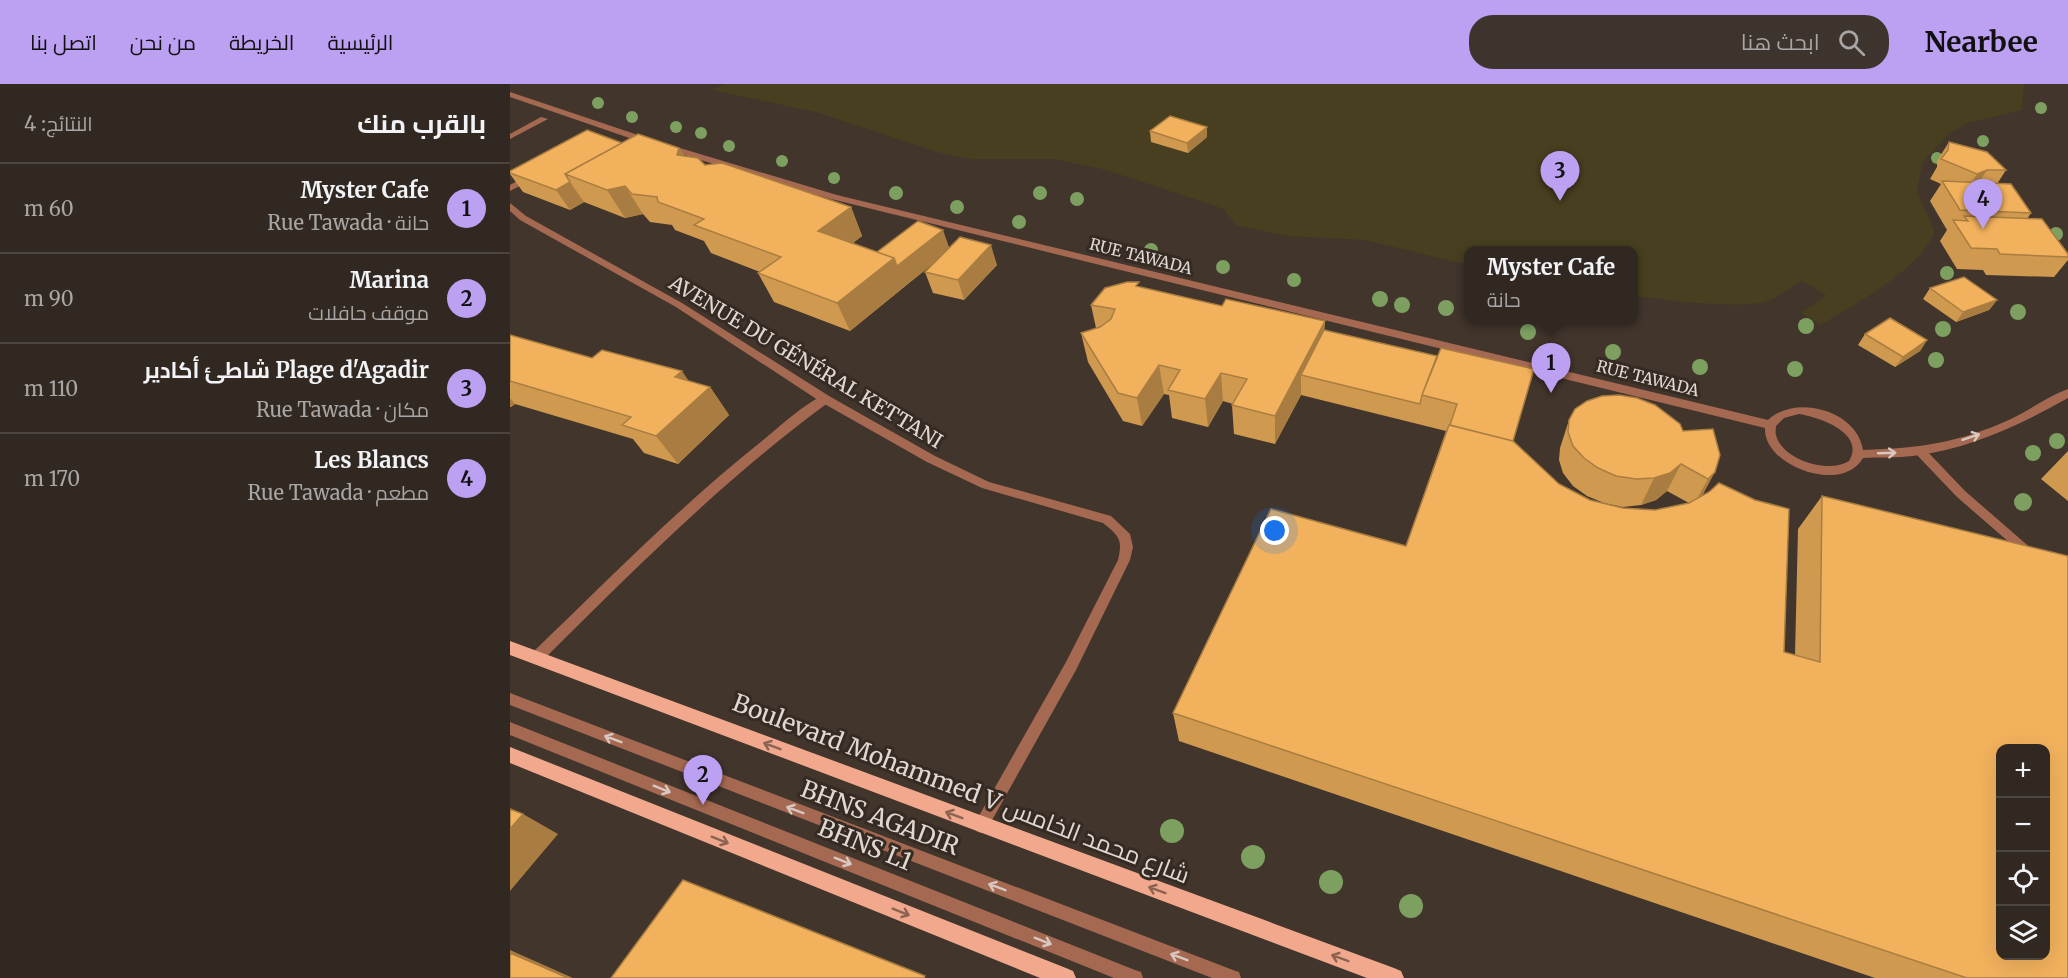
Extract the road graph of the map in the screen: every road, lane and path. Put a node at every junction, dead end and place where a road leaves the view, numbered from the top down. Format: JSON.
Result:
{"nodes":[{"id":1,"x":510,"y":94,"type":"edge"},
{"id":2,"x":544,"y":119,"type":"dead end"},
{"id":3,"x":510,"y":137,"type":"edge"},
{"id":4,"x":536,"y":173,"type":"edge"},
{"id":5,"x":510,"y":188,"type":"edge"},
{"id":6,"x":510,"y":206,"type":"edge"},
{"id":7,"x":2068,"y":393,"type":"edge"},
{"id":8,"x":825,"y":399,"type":"junction"},
{"id":9,"x":1771,"y":425,"type":"junction"},
{"id":10,"x":1920,"y":451,"type":"junction"},
{"id":11,"x":1859,"y":454,"type":"junction"},
{"id":12,"x":2039,"y":562,"type":"edge"},
{"id":13,"x":510,"y":648,"type":"edge"},
{"id":14,"x":536,"y":658,"type":"junction"},
{"id":15,"x":510,"y":699,"type":"edge"},
{"id":16,"x":510,"y":728,"type":"edge"},
{"id":17,"x":510,"y":755,"type":"edge"},
{"id":18,"x":981,"y":826,"type":"junction"},
{"id":19,"x":1066,"y":978,"type":"edge"},
{"id":20,"x":1135,"y":978,"type":"edge"},
{"id":21,"x":1233,"y":978,"type":"edge"},
{"id":22,"x":1395,"y":978,"type":"edge"}],
"edges":[{"from":1,"to":9,"type":"street","name":"RUE TAWADA"},
{"from":2,"to":3,"type":"street"},
{"from":4,"to":5,"type":"street"},
{"from":6,"to":8,"type":"street","name":"AVENUE DU GÉNÉRAL KETTANI"},
{"from":10,"to":7,"type":"street","one_way":true},
{"from":8,"to":14,"type":"street"},
{"from":8,"to":18,"type":"street","name":"AVENUE DU GÉNÉRAL KETTANI"},
{"from":9,"to":11,"type":"street"},
{"from":9,"to":11,"type":"street"},
{"from":11,"to":10,"type":"street","one_way":true},
{"from":10,"to":12,"type":"street"},
{"from":13,"to":14,"type":"main road","name":"Boulevard Mohammed V شارع محمد الخامس"},
{"from":18,"to":14,"type":"main road","name":"Boulevard Mohammed V شارع محمد الخامس","one_way":true},
{"from":21,"to":15,"type":"street","name":"BHNS AGADIR","one_way":true},
{"from":16,"to":20,"type":"street","name":"BHNS L1","one_way":true},
{"from":17,"to":19,"type":"main road","one_way":true},
{"from":22,"to":18,"type":"main road","name":"Boulevard Mohammed V شارع محمد الخامس","one_way":true}]}
